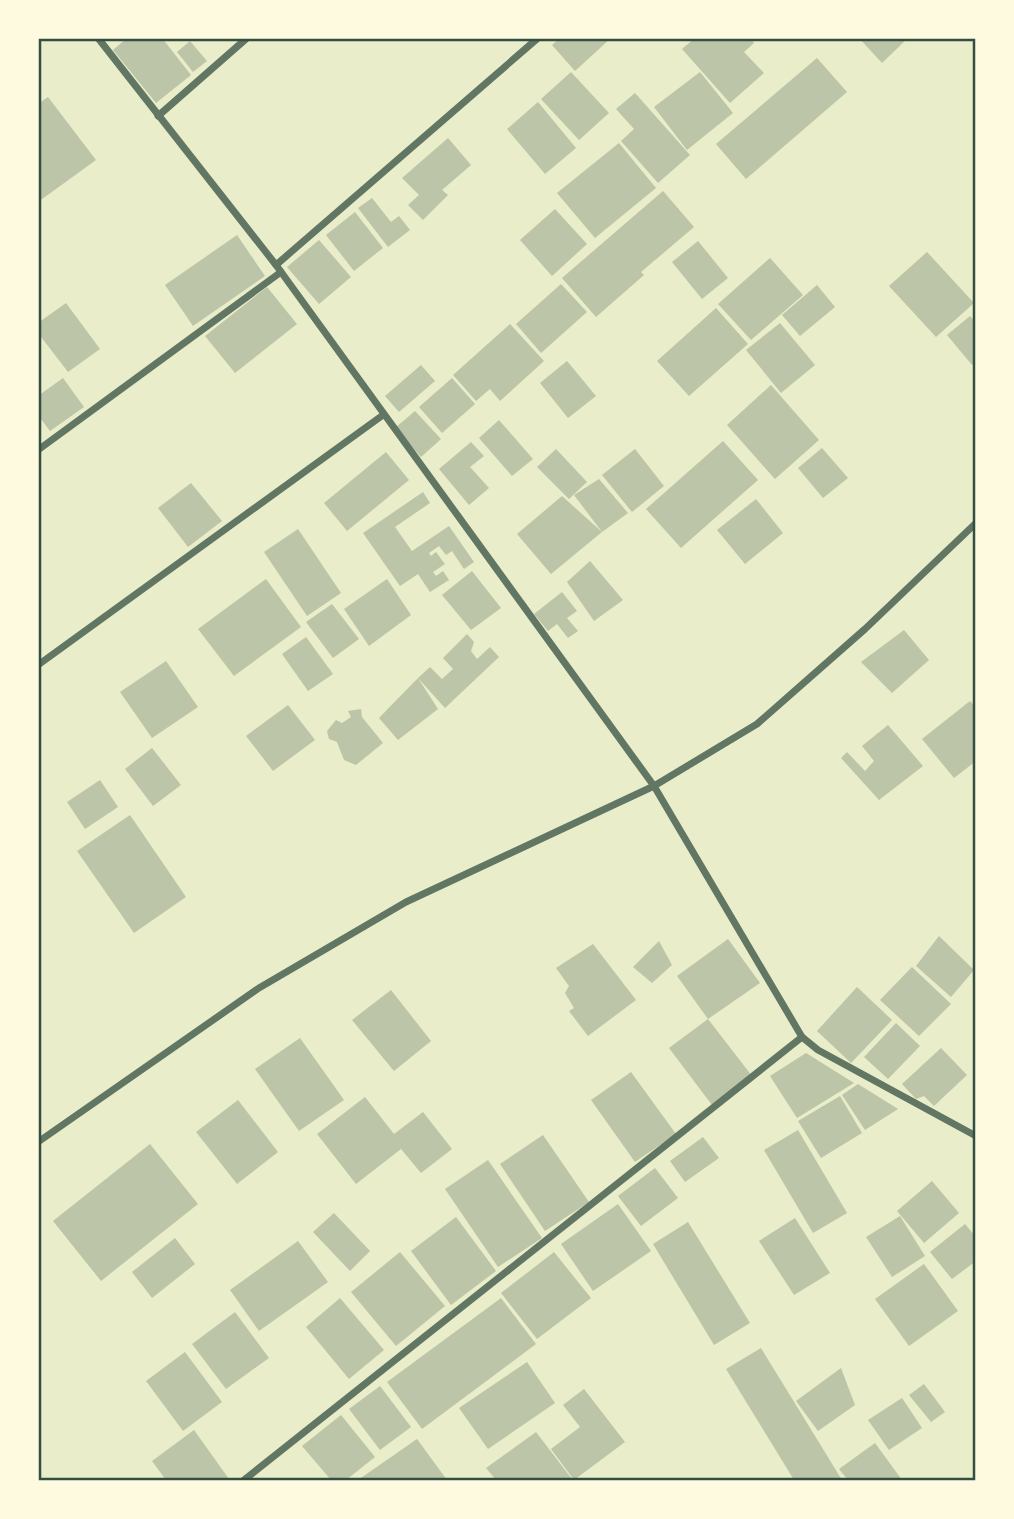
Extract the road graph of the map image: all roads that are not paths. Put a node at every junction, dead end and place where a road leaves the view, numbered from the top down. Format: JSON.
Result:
{"nodes":[{"id":1,"x":98,"y":38,"type":"edge"},
{"id":2,"x":247,"y":38,"type":"edge"},
{"id":3,"x":538,"y":38,"type":"edge"},
{"id":4,"x":158,"y":116,"type":"junction"},
{"id":5,"x":278,"y":268,"type":"junction"},
{"id":6,"x":383,"y":415,"type":"junction"},
{"id":7,"x":38,"y":450,"type":"edge"},
{"id":8,"x":975,"y":523,"type":"edge"},
{"id":9,"x":38,"y":665,"type":"edge"},
{"id":10,"x":654,"y":786,"type":"junction"},
{"id":11,"x":802,"y":1037,"type":"junction"},
{"id":12,"x":975,"y":1136,"type":"edge"},
{"id":13,"x":38,"y":1142,"type":"edge"},
{"id":14,"x":244,"y":1480,"type":"edge"}],
"edges":[{"from":1,"to":4,"type":"street"},
{"from":2,"to":4,"type":"street"},
{"from":3,"to":5,"type":"street"},
{"from":4,"to":5,"type":"street"},
{"from":5,"to":6,"type":"street"},
{"from":5,"to":7,"type":"street"},
{"from":6,"to":9,"type":"street"},
{"from":6,"to":10,"type":"street"},
{"from":8,"to":10,"type":"street"},
{"from":10,"to":11,"type":"street"},
{"from":10,"to":13,"type":"street"},
{"from":11,"to":12,"type":"street"},
{"from":11,"to":14,"type":"street"}]}
